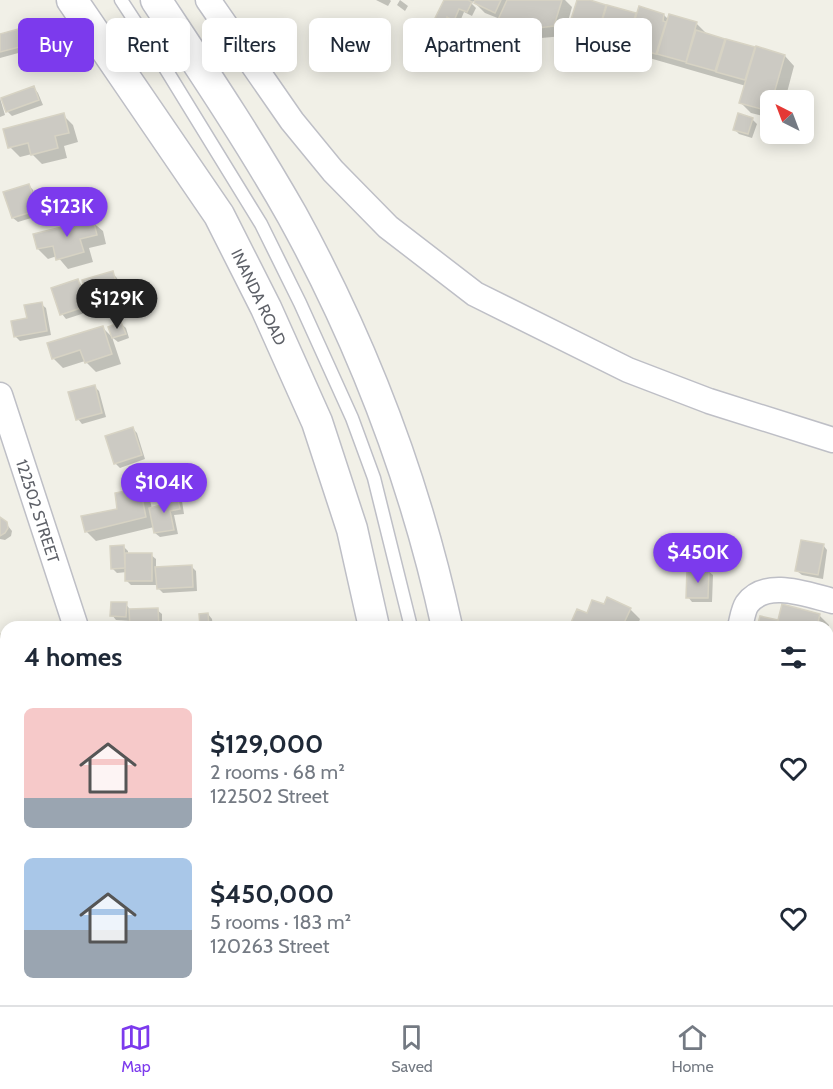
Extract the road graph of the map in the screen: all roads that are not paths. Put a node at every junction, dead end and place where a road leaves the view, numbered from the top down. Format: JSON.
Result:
{"nodes":[{"id":1,"x":72,"y":0,"type":"edge"},
{"id":2,"x":121,"y":0,"type":"edge"},
{"id":3,"x":156,"y":0,"type":"edge"},
{"id":4,"x":208,"y":0,"type":"edge"},
{"id":5,"x":0,"y":395,"type":"edge"},
{"id":6,"x":7,"y":439,"type":"edge"},
{"id":7,"x":833,"y":440,"type":"edge"},
{"id":8,"x":833,"y":601,"type":"edge"},
{"id":9,"x":74,"y":621,"type":"edge"},
{"id":10,"x":373,"y":621,"type":"edge"},
{"id":11,"x":410,"y":621,"type":"edge"},
{"id":12,"x":445,"y":621,"type":"edge"},
{"id":13,"x":742,"y":621,"type":"edge"}],
"edges":[{"from":1,"to":10,"type":"street","name":"INANDA ROAD"},
{"from":2,"to":11,"type":"lane"},
{"from":3,"to":12,"type":"street"},
{"from":4,"to":7,"type":"street"},
{"from":5,"to":6,"type":"street","name":"122502 STREET"},
{"from":6,"to":9,"type":"street","name":"122502 STREET"},
{"from":8,"to":13,"type":"street"}]}
